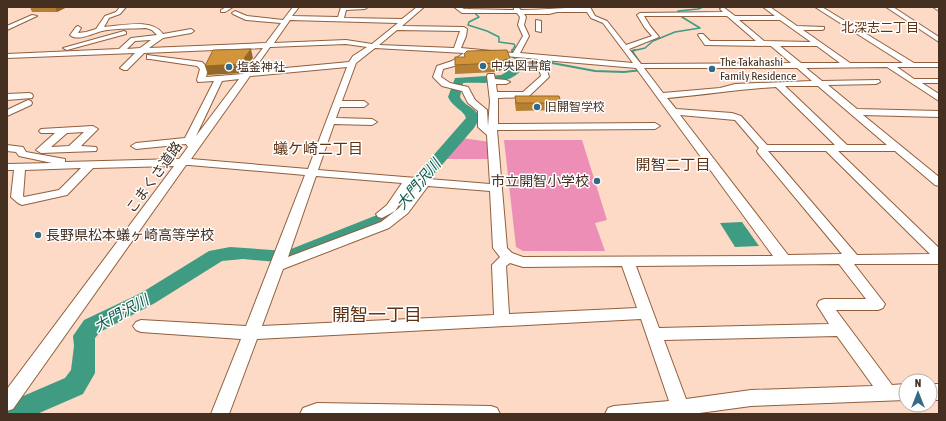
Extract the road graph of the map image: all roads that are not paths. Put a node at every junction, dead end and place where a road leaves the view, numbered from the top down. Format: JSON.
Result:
{"nodes":[{"id":1,"x":123,"y":7,"type":"edge"},
{"id":2,"x":230,"y":7,"type":"edge"},
{"id":3,"x":365,"y":7,"type":"edge"},
{"id":4,"x":368,"y":7,"type":"edge"},
{"id":5,"x":421,"y":7,"type":"edge"},
{"id":6,"x":457,"y":7,"type":"edge"},
{"id":7,"x":636,"y":7,"type":"edge"},
{"id":8,"x":721,"y":7,"type":"edge"},
{"id":9,"x":766,"y":7,"type":"edge"},
{"id":10,"x":818,"y":7,"type":"edge"},
{"id":11,"x":889,"y":7,"type":"edge"},
{"id":12,"x":936,"y":7,"type":"edge"},
{"id":13,"x":587,"y":8,"type":"edge"},
{"id":14,"x":517,"y":9,"type":"edge"},
{"id":15,"x":939,"y":9,"type":"edge"},
{"id":16,"x":223,"y":12,"type":"dead end"},
{"id":17,"x":235,"y":13,"type":"dead end"},
{"id":18,"x":642,"y":14,"type":"junction"},
{"id":19,"x":289,"y":15,"type":"edge"},
{"id":20,"x":34,"y":16,"type":"dead end"},
{"id":21,"x":731,"y":16,"type":"junction"},
{"id":22,"x":782,"y":18,"type":"junction"},
{"id":23,"x":341,"y":20,"type":"junction"},
{"id":24,"x":361,"y":20,"type":"junction"},
{"id":25,"x":402,"y":21,"type":"junction"},
{"id":26,"x":538,"y":21,"type":"dead end"},
{"id":27,"x":153,"y":27,"type":"junction"},
{"id":28,"x":7,"y":28,"type":"edge"},
{"id":29,"x":78,"y":28,"type":"dead end"},
{"id":30,"x":395,"y":28,"type":"junction"},
{"id":31,"x":796,"y":28,"type":"junction"},
{"id":32,"x":822,"y":28,"type":"dead end"},
{"id":33,"x":101,"y":29,"type":"junction"},
{"id":34,"x":539,"y":31,"type":"dead end"},
{"id":35,"x":191,"y":32,"type":"dead end"},
{"id":36,"x":701,"y":36,"type":"dead end"},
{"id":37,"x":159,"y":37,"type":"junction"},
{"id":38,"x":939,"y":40,"type":"edge"},
{"id":39,"x":763,"y":44,"type":"junction"},
{"id":40,"x":773,"y":44,"type":"junction"},
{"id":41,"x":818,"y":44,"type":"junction"},
{"id":42,"x":269,"y":45,"type":"junction"},
{"id":43,"x":372,"y":46,"type":"junction"},
{"id":44,"x":625,"y":48,"type":"junction"},
{"id":45,"x":142,"y":50,"type":"junction"},
{"id":46,"x":457,"y":50,"type":"junction"},
{"id":47,"x":121,"y":51,"type":"junction"},
{"id":48,"x":469,"y":51,"type":"junction"},
{"id":49,"x":38,"y":54,"type":"junction"},
{"id":50,"x":513,"y":55,"type":"junction"},
{"id":51,"x":7,"y":56,"type":"edge"},
{"id":52,"x":150,"y":57,"type":"dead end"},
{"id":53,"x":541,"y":62,"type":"dead end"},
{"id":54,"x":352,"y":64,"type":"junction"},
{"id":55,"x":798,"y":65,"type":"junction"},
{"id":56,"x":848,"y":65,"type":"junction"},
{"id":57,"x":888,"y":65,"type":"junction"},
{"id":58,"x":913,"y":65,"type":"junction"},
{"id":59,"x":939,"y":65,"type":"edge"},
{"id":60,"x":640,"y":67,"type":"junction"},
{"id":61,"x":124,"y":68,"type":"dead end"},
{"id":62,"x":247,"y":75,"type":"junction"},
{"id":63,"x":220,"y":79,"type":"junction"},
{"id":64,"x":913,"y":81,"type":"junction"},
{"id":65,"x":939,"y":81,"type":"edge"},
{"id":66,"x":506,"y":82,"type":"dead end"},
{"id":67,"x":818,"y":82,"type":"junction"},
{"id":68,"x":876,"y":82,"type":"dead end"},
{"id":69,"x":778,"y":84,"type":"junction"},
{"id":70,"x":493,"y":95,"type":"junction"},
{"id":71,"x":662,"y":96,"type":"junction"},
{"id":72,"x":7,"y":97,"type":"edge"},
{"id":73,"x":939,"y":98,"type":"edge"},
{"id":74,"x":338,"y":104,"type":"junction"},
{"id":75,"x":364,"y":104,"type":"dead end"},
{"id":76,"x":674,"y":112,"type":"junction"},
{"id":77,"x":854,"y":112,"type":"junction"},
{"id":78,"x":7,"y":113,"type":"edge"},
{"id":79,"x":939,"y":114,"type":"edge"},
{"id":80,"x":331,"y":122,"type":"junction"},
{"id":81,"x":372,"y":122,"type":"dead end"},
{"id":82,"x":655,"y":126,"type":"dead end"},
{"id":83,"x":64,"y":130,"type":"junction"},
{"id":84,"x":44,"y":131,"type":"dead end"},
{"id":85,"x":493,"y":131,"type":"junction"},
{"id":86,"x":192,"y":144,"type":"junction"},
{"id":87,"x":136,"y":146,"type":"dead end"},
{"id":88,"x":7,"y":148,"type":"edge"},
{"id":89,"x":73,"y":148,"type":"junction"},
{"id":90,"x":764,"y":148,"type":"junction"},
{"id":91,"x":829,"y":148,"type":"junction"},
{"id":92,"x":844,"y":148,"type":"junction"},
{"id":93,"x":897,"y":148,"type":"junction"},
{"id":94,"x":92,"y":149,"type":"dead end"},
{"id":95,"x":38,"y":152,"type":"junction"},
{"id":96,"x":183,"y":162,"type":"junction"},
{"id":97,"x":69,"y":165,"type":"junction"},
{"id":98,"x":90,"y":165,"type":"junction"},
{"id":99,"x":7,"y":167,"type":"edge"},
{"id":100,"x":20,"y":167,"type":"junction"},
{"id":101,"x":312,"y":172,"type":"junction"},
{"id":102,"x":418,"y":180,"type":"junction"},
{"id":103,"x":939,"y":183,"type":"edge"},
{"id":104,"x":497,"y":188,"type":"junction"},
{"id":105,"x":12,"y":198,"type":"edge"},
{"id":106,"x":382,"y":214,"type":"dead end"},
{"id":107,"x":939,"y":257,"type":"edge"},
{"id":108,"x":508,"y":258,"type":"junction"},
{"id":109,"x":783,"y":259,"type":"junction"},
{"id":110,"x":848,"y":259,"type":"junction"},
{"id":111,"x":280,"y":261,"type":"junction"},
{"id":112,"x":627,"y":261,"type":"junction"},
{"id":113,"x":645,"y":313,"type":"junction"},
{"id":114,"x":502,"y":319,"type":"junction"},
{"id":115,"x":141,"y":326,"type":"dead end"},
{"id":116,"x":841,"y":330,"type":"junction"},
{"id":117,"x":252,"y":333,"type":"junction"},
{"id":118,"x":653,"y":334,"type":"junction"},
{"id":119,"x":898,"y":392,"type":"edge"},
{"id":120,"x":888,"y":393,"type":"junction"},
{"id":121,"x":7,"y":403,"type":"edge"},
{"id":122,"x":682,"y":411,"type":"edge"},
{"id":123,"x":220,"y":414,"type":"edge"},
{"id":124,"x":309,"y":414,"type":"edge"},
{"id":125,"x":491,"y":414,"type":"edge"},
{"id":126,"x":614,"y":414,"type":"edge"}],
"edges":[{"from":1,"to":33,"type":"street"},
{"from":2,"to":16,"type":"street"},
{"from":3,"to":23,"type":"street"},
{"from":4,"to":24,"type":"street"},
{"from":5,"to":25,"type":"street"},
{"from":6,"to":14,"type":"street"},
{"from":7,"to":18,"type":"street"},
{"from":8,"to":21,"type":"street"},
{"from":9,"to":22,"type":"street"},
{"from":10,"to":58,"type":"street"},
{"from":11,"to":38,"type":"street"},
{"from":12,"to":15,"type":"street"},
{"from":13,"to":14,"type":"street"},
{"from":13,"to":44,"type":"street"},
{"from":14,"to":50,"type":"street"},
{"from":17,"to":19,"type":"street"},
{"from":18,"to":21,"type":"street"},
{"from":18,"to":44,"type":"street"},
{"from":19,"to":23,"type":"street"},
{"from":19,"to":42,"type":"street","name":"こまくさ道路"},
{"from":20,"to":28,"type":"street"},
{"from":21,"to":22,"type":"street"},
{"from":21,"to":39,"type":"street"},
{"from":22,"to":31,"type":"street"},
{"from":23,"to":24,"type":"street"},
{"from":24,"to":25,"type":"street"},
{"from":25,"to":30,"type":"street"},
{"from":26,"to":34,"type":"street"},
{"from":27,"to":33,"type":"street"},
{"from":27,"to":37,"type":"street"},
{"from":27,"to":49,"type":"street"},
{"from":29,"to":33,"type":"street"},
{"from":30,"to":43,"type":"street"},
{"from":30,"to":46,"type":"street"},
{"from":31,"to":32,"type":"street"},
{"from":31,"to":41,"type":"street"},
{"from":35,"to":37,"type":"street"},
{"from":36,"to":39,"type":"street"},
{"from":37,"to":45,"type":"street"},
{"from":37,"to":47,"type":"street"},
{"from":39,"to":40,"type":"street"},
{"from":40,"to":41,"type":"street"},
{"from":40,"to":55,"type":"street"},
{"from":41,"to":56,"type":"street"},
{"from":42,"to":43,"type":"street"},
{"from":42,"to":45,"type":"street"},
{"from":42,"to":62,"type":"street","name":"こまくさ道路"},
{"from":43,"to":46,"type":"street"},
{"from":43,"to":54,"type":"street"},
{"from":44,"to":60,"type":"street"},
{"from":45,"to":47,"type":"street"},
{"from":45,"to":61,"type":"street"},
{"from":46,"to":48,"type":"street"},
{"from":47,"to":49,"type":"street"},
{"from":48,"to":50,"type":"street"},
{"from":48,"to":85,"type":"street"},
{"from":49,"to":51,"type":"street"},
{"from":50,"to":60,"type":"street"},
{"from":52,"to":63,"type":"street"},
{"from":53,"to":70,"type":"street"},
{"from":54,"to":62,"type":"street"},
{"from":54,"to":74,"type":"street"},
{"from":55,"to":56,"type":"street"},
{"from":55,"to":60,"type":"street"},
{"from":55,"to":67,"type":"street"},
{"from":56,"to":57,"type":"street"},
{"from":57,"to":58,"type":"street"},
{"from":57,"to":64,"type":"street"},
{"from":58,"to":59,"type":"street"},
{"from":60,"to":71,"type":"street"},
{"from":62,"to":63,"type":"street"},
{"from":62,"to":86,"type":"street","name":"こまくさ道路"},
{"from":63,"to":86,"type":"street"},
{"from":64,"to":65,"type":"street"},
{"from":64,"to":73,"type":"street"},
{"from":66,"to":70,"type":"street"},
{"from":67,"to":68,"type":"street"},
{"from":67,"to":69,"type":"street"},
{"from":67,"to":77,"type":"street"},
{"from":69,"to":71,"type":"street"},
{"from":69,"to":92,"type":"street"},
{"from":70,"to":85,"type":"street"},
{"from":71,"to":76,"type":"street"},
{"from":72,"to":78,"type":"street"},
{"from":74,"to":75,"type":"street"},
{"from":74,"to":80,"type":"street"},
{"from":76,"to":90,"type":"street"},
{"from":76,"to":109,"type":"street"},
{"from":77,"to":79,"type":"street"},
{"from":77,"to":93,"type":"street"},
{"from":80,"to":81,"type":"street"},
{"from":80,"to":101,"type":"street"},
{"from":82,"to":85,"type":"street"},
{"from":83,"to":84,"type":"street"},
{"from":83,"to":89,"type":"street"},
{"from":83,"to":95,"type":"street"},
{"from":85,"to":104,"type":"street"},
{"from":86,"to":87,"type":"street"},
{"from":86,"to":96,"type":"street","name":"こまくさ道路"},
{"from":88,"to":95,"type":"street"},
{"from":89,"to":94,"type":"street"},
{"from":89,"to":95,"type":"street"},
{"from":90,"to":91,"type":"street"},
{"from":90,"to":110,"type":"street"},
{"from":91,"to":92,"type":"street"},
{"from":91,"to":107,"type":"street"},
{"from":92,"to":93,"type":"street"},
{"from":93,"to":103,"type":"street"},
{"from":95,"to":97,"type":"street"},
{"from":96,"to":98,"type":"street"},
{"from":96,"to":101,"type":"street"},
{"from":96,"to":121,"type":"street","name":"こまくさ道路"},
{"from":97,"to":98,"type":"street"},
{"from":97,"to":100,"type":"street"},
{"from":98,"to":105,"type":"street"},
{"from":99,"to":100,"type":"street"},
{"from":100,"to":105,"type":"street"},
{"from":101,"to":102,"type":"street"},
{"from":101,"to":111,"type":"street"},
{"from":102,"to":104,"type":"street"},
{"from":102,"to":106,"type":"street"},
{"from":102,"to":111,"type":"street"},
{"from":104,"to":108,"type":"street"},
{"from":107,"to":110,"type":"street"},
{"from":108,"to":112,"type":"street"},
{"from":108,"to":114,"type":"street"},
{"from":109,"to":110,"type":"street"},
{"from":109,"to":112,"type":"street"},
{"from":110,"to":116,"type":"street"},
{"from":111,"to":117,"type":"street"},
{"from":112,"to":113,"type":"street"},
{"from":113,"to":114,"type":"street"},
{"from":113,"to":118,"type":"street"},
{"from":114,"to":117,"type":"street"},
{"from":115,"to":117,"type":"street"},
{"from":116,"to":118,"type":"street"},
{"from":116,"to":120,"type":"street"},
{"from":117,"to":123,"type":"street"},
{"from":118,"to":122,"type":"street"},
{"from":119,"to":120,"type":"street"},
{"from":120,"to":122,"type":"street"},
{"from":122,"to":126,"type":"street"},
{"from":124,"to":125,"type":"street"}]}
